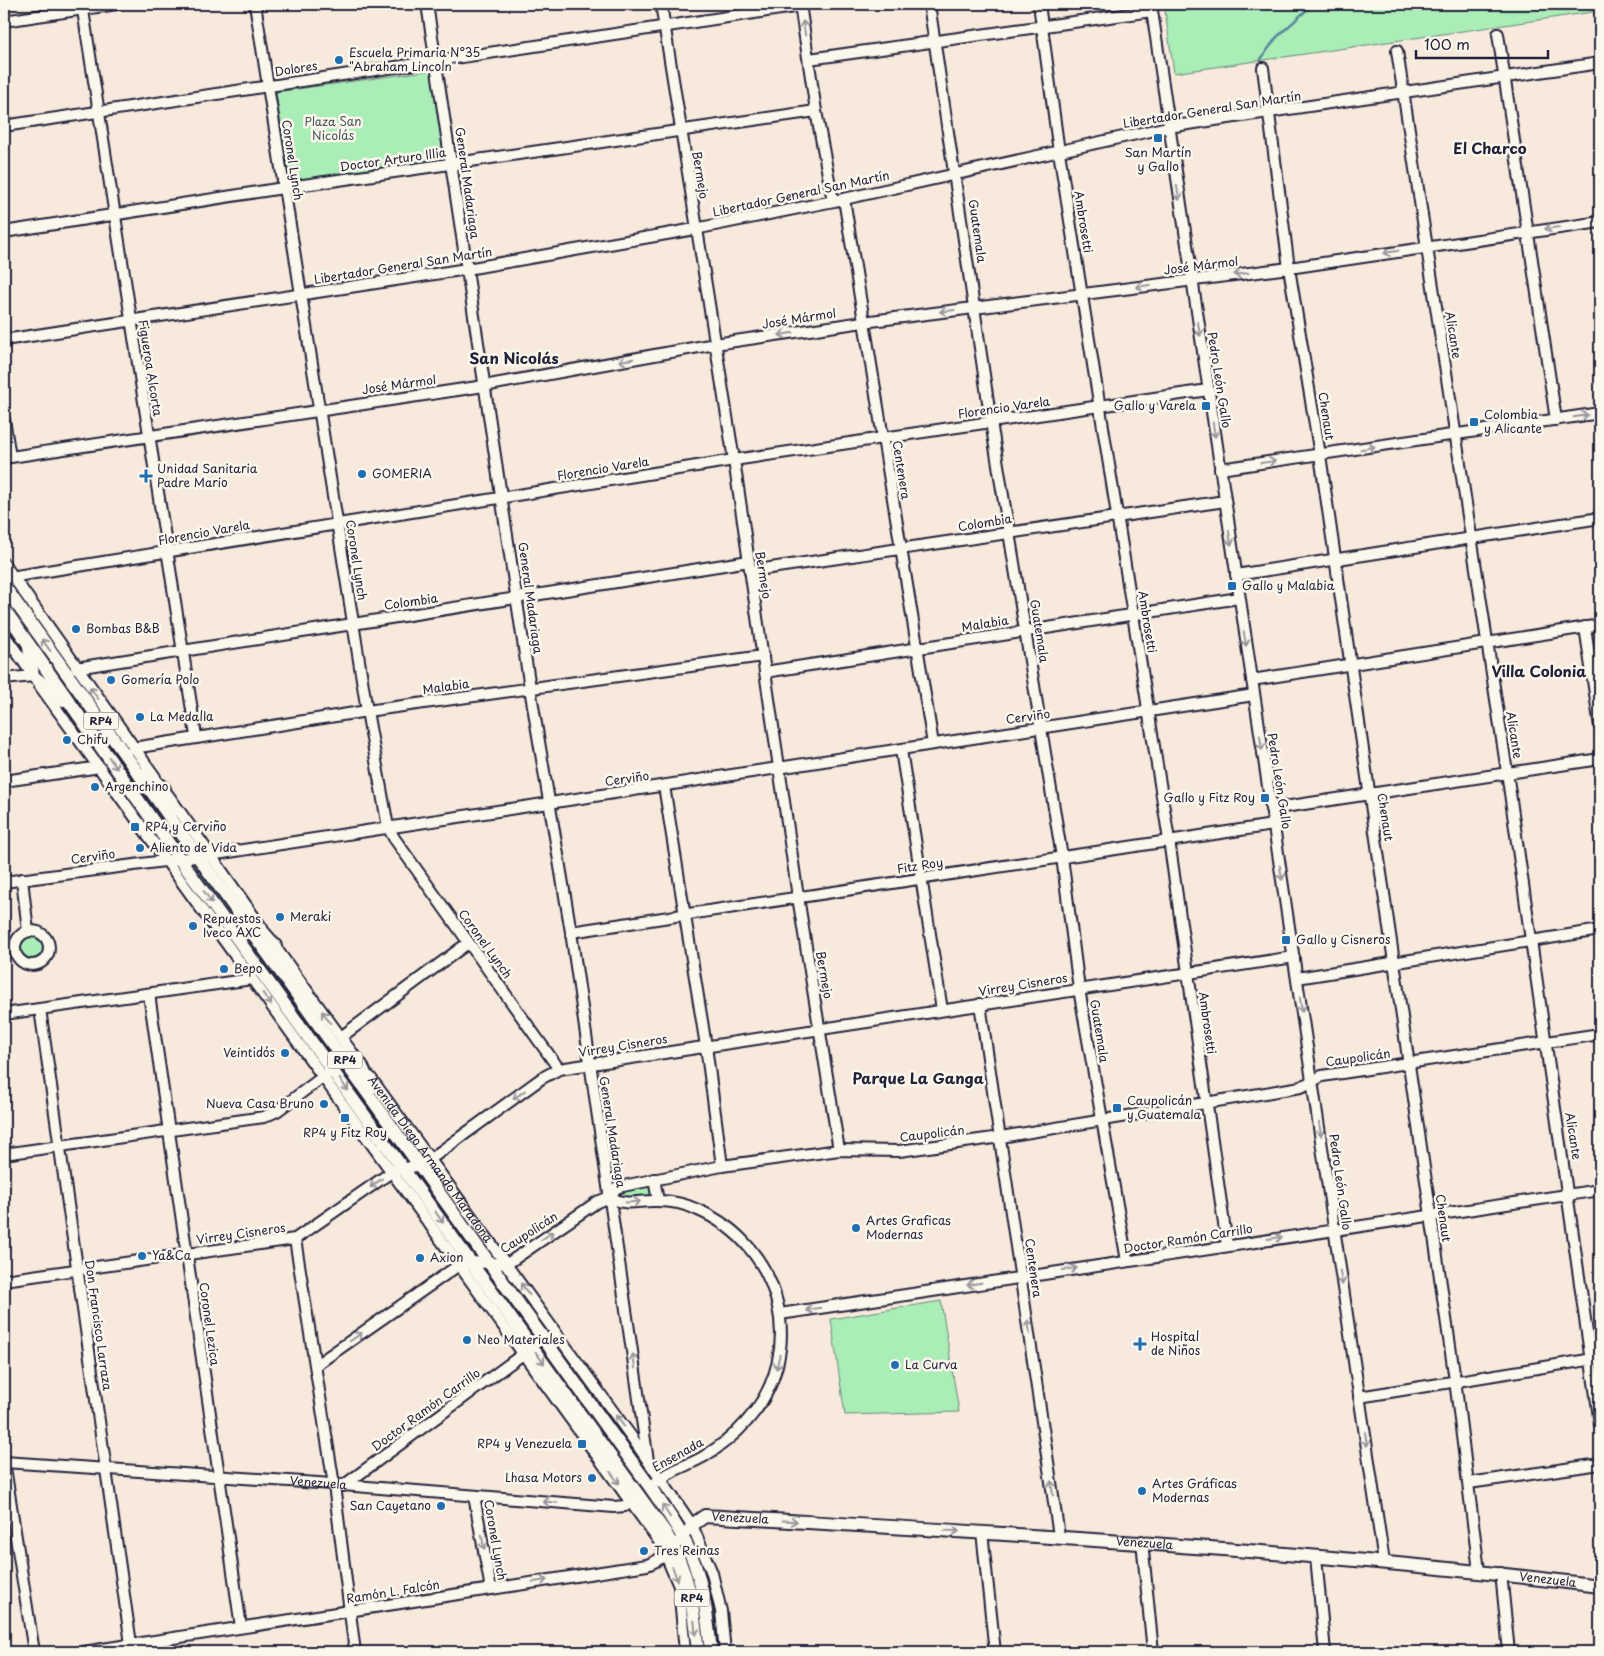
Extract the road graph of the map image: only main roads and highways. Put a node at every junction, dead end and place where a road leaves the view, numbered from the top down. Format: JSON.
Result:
{"nodes":[{"id":1,"x":4,"y":586,"type":"edge"},
{"id":2,"x":4,"y":609,"type":"edge"},
{"id":3,"x":29,"y":645,"type":"junction"},
{"id":4,"x":76,"y":711,"type":"junction"},
{"id":5,"x":130,"y":752,"type":"junction"},
{"id":6,"x":174,"y":823,"type":"junction"},
{"id":7,"x":204,"y":855,"type":"junction"},
{"id":8,"x":275,"y":946,"type":"road end"},
{"id":9,"x":336,"y":1039,"type":"junction"},
{"id":10,"x":380,"y":1110,"type":"junction"},
{"id":11,"x":692,"y":1525,"type":"road end"},
{"id":12,"x":1600,"y":1586,"type":"edge"},
{"id":13,"x":698,"y":1652,"type":"edge"},
{"id":14,"x":710,"y":1652,"type":"edge"}],
"edges":[{"from":5,"to":1,"type":"main road","name":"Avenida Diego Armando Maradona","number":"RP4","one_way":true},
{"from":2,"to":3,"type":"main road","number":"RP4"},
{"from":3,"to":4,"type":"main road","number":"RP4"},
{"from":3,"to":4,"type":"main road"},
{"from":4,"to":13,"type":"main road","number":"RP4","one_way":true},
{"from":5,"to":6,"type":"main road","name":"Avenida Diego Armando Maradona","number":"RP4"},
{"from":5,"to":6,"type":"main road"},
{"from":6,"to":7,"type":"main road","name":"Avenida Diego Armando Maradona","number":"RP4"},
{"from":7,"to":8,"type":"main road"},
{"from":7,"to":9,"type":"main road","name":"Avenida Diego Armando Maradona","number":"RP4"},
{"from":9,"to":10,"type":"main road","name":"Avenida Diego Armando Maradona","number":"RP4"},
{"from":9,"to":10,"type":"main road"},
{"from":14,"to":10,"type":"main road","name":"Avenida Diego Armando Maradona","number":"RP4","one_way":true},
{"from":11,"to":12,"type":"main road","name":"Venezuela","one_way":true}]}
